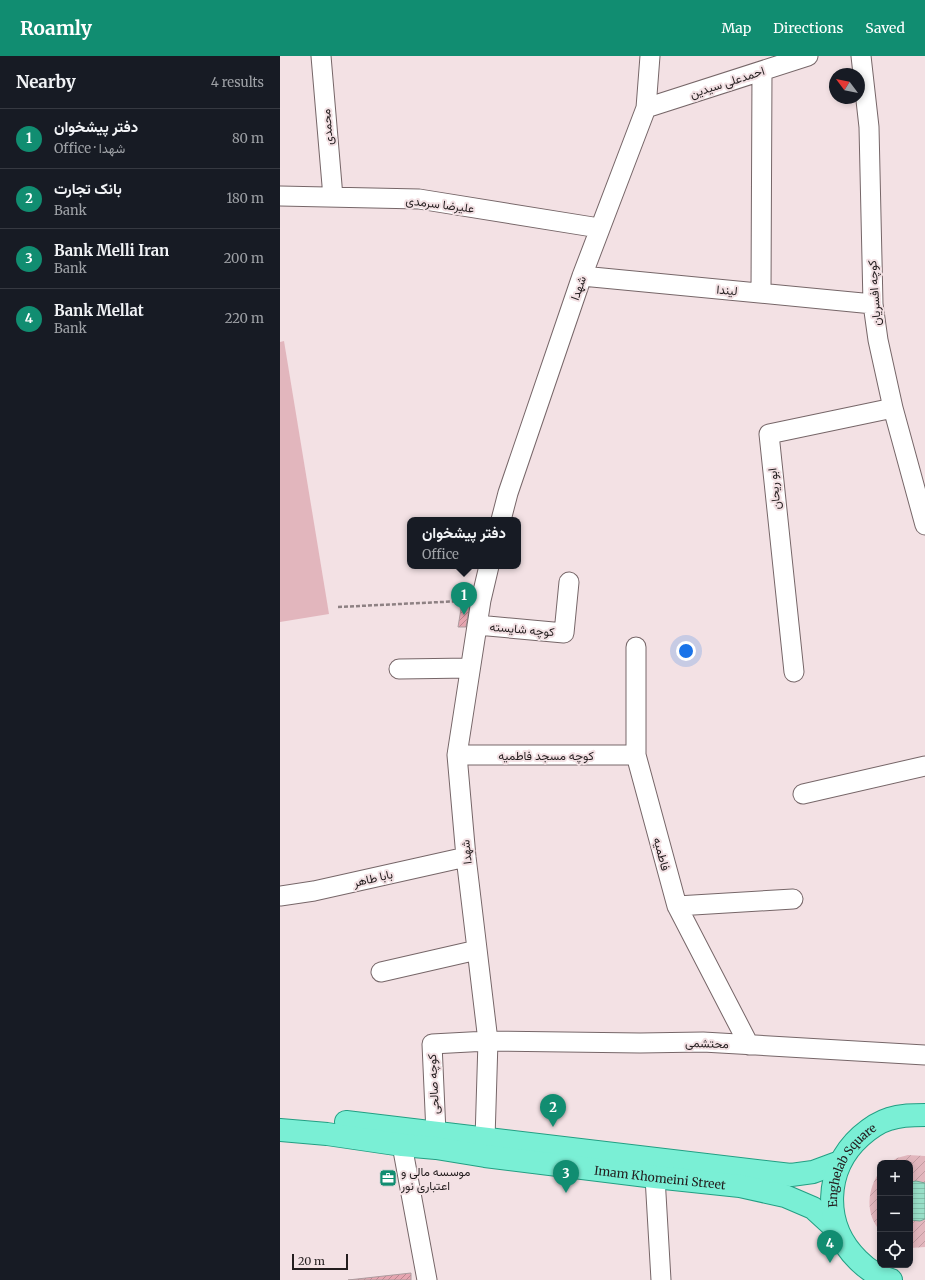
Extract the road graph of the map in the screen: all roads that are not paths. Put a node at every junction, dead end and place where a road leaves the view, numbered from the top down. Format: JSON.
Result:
{"nodes":[{"id":1,"x":321,"y":56,"type":"edge"},
{"id":2,"x":650,"y":56,"type":"edge"},
{"id":3,"x":808,"y":56,"type":"edge"},
{"id":4,"x":861,"y":56,"type":"edge"},
{"id":5,"x":762,"y":71,"type":"junction"},
{"id":6,"x":646,"y":108,"type":"junction"},
{"id":7,"x":280,"y":196,"type":"edge"},
{"id":8,"x":333,"y":197,"type":"junction"},
{"id":9,"x":599,"y":228,"type":"junction"},
{"id":10,"x":582,"y":276,"type":"junction"},
{"id":11,"x":761,"y":293,"type":"junction"},
{"id":12,"x":873,"y":304,"type":"junction"},
{"id":13,"x":893,"y":408,"type":"junction"},
{"id":14,"x":502,"y":517,"type":"edge"},
{"id":15,"x":925,"y":525,"type":"edge"},
{"id":16,"x":488,"y":569,"type":"edge"},
{"id":17,"x":569,"y":582,"type":"dead end"},
{"id":18,"x":477,"y":625,"type":"junction"},
{"id":19,"x":636,"y":647,"type":"dead end"},
{"id":20,"x":470,"y":668,"type":"junction"},
{"id":21,"x":399,"y":669,"type":"dead end"},
{"id":22,"x":794,"y":672,"type":"dead end"},
{"id":23,"x":457,"y":755,"type":"junction"},
{"id":24,"x":636,"y":755,"type":"junction"},
{"id":25,"x":925,"y":766,"type":"edge"},
{"id":26,"x":803,"y":794,"type":"dead end"},
{"id":27,"x":466,"y":857,"type":"junction"},
{"id":28,"x":280,"y":896,"type":"edge"},
{"id":29,"x":793,"y":899,"type":"dead end"},
{"id":30,"x":676,"y":906,"type":"junction"},
{"id":31,"x":477,"y":950,"type":"junction"},
{"id":32,"x":381,"y":972,"type":"dead end"},
{"id":33,"x":488,"y":1041,"type":"junction"},
{"id":34,"x":749,"y":1045,"type":"junction"},
{"id":35,"x":925,"y":1055,"type":"edge"},
{"id":36,"x":280,"y":1114,"type":"edge"},
{"id":37,"x":925,"y":1115,"type":"edge"},
{"id":38,"x":280,"y":1130,"type":"edge"},
{"id":39,"x":436,"y":1133,"type":"junction"},
{"id":40,"x":485,"y":1139,"type":"junction"},
{"id":41,"x":402,"y":1146,"type":"junction"},
{"id":42,"x":840,"y":1162,"type":"junction"},
{"id":43,"x":655,"y":1177,"type":"junction"},
{"id":44,"x":837,"y":1230,"type":"junction"},
{"id":45,"x":427,"y":1280,"type":"edge"},
{"id":46,"x":661,"y":1280,"type":"edge"},
{"id":47,"x":892,"y":1280,"type":"edge"}],
"edges":[{"from":1,"to":8,"type":"street","name":"محمدی"},
{"from":2,"to":6,"type":"street","name":"شهدا"},
{"from":3,"to":5,"type":"street","name":"احمدعلی سیدین"},
{"from":4,"to":12,"type":"street","name":"کوچه افسریان"},
{"from":5,"to":6,"type":"street","name":"احمدعلی سیدین"},
{"from":5,"to":11,"type":"street"},
{"from":6,"to":9,"type":"street","name":"شهدا"},
{"from":7,"to":8,"type":"street","name":"علیرضا سرمدی"},
{"from":8,"to":9,"type":"street","name":"علیرضا سرمدی"},
{"from":9,"to":10,"type":"street","name":"شهدا"},
{"from":10,"to":11,"type":"street","name":"لیندا"},
{"from":10,"to":14,"type":"street","name":"شهدا"},
{"from":11,"to":12,"type":"street","name":"لیندا"},
{"from":12,"to":13,"type":"street","name":"کوچه افسریان"},
{"from":13,"to":15,"type":"street","name":"کوچه افسریان"},
{"from":13,"to":22,"type":"street","name":"ابو ریحان"},
{"from":16,"to":18,"type":"street","name":"شهدا"},
{"from":17,"to":18,"type":"street","name":"کوچه شایسته"},
{"from":18,"to":20,"type":"street","name":"شهدا"},
{"from":19,"to":24,"type":"street","name":"فاطمیه"},
{"from":20,"to":21,"type":"street"},
{"from":20,"to":23,"type":"street","name":"شهدا"},
{"from":23,"to":24,"type":"street","name":"کوچه مسجد فاطمیه"},
{"from":23,"to":27,"type":"street","name":"شهدا"},
{"from":24,"to":30,"type":"street","name":"فاطمیه"},
{"from":25,"to":26,"type":"street"},
{"from":27,"to":28,"type":"street","name":"بابا طاهر"},
{"from":27,"to":31,"type":"street","name":"شهدا"},
{"from":29,"to":30,"type":"street"},
{"from":30,"to":34,"type":"street","name":"فاطمیه"},
{"from":31,"to":32,"type":"street"},
{"from":31,"to":33,"type":"street","name":"شهدا"},
{"from":33,"to":34,"type":"street","name":"محتشمی"},
{"from":33,"to":39,"type":"street","name":"کوچه صالحی"},
{"from":33,"to":40,"type":"street","name":"شهدا"},
{"from":34,"to":35,"type":"street","name":"محتشمی"},
{"from":36,"to":39,"type":"main road","name":"Imam Khomeini Street"},
{"from":37,"to":42,"type":"main road","name":"Enghelab Square"},
{"from":38,"to":41,"type":"main road","name":"Imam Khomeini Street"},
{"from":39,"to":40,"type":"main road","name":"Imam Khomeini Street"},
{"from":40,"to":42,"type":"main road","name":"Imam Khomeini Street"},
{"from":41,"to":43,"type":"main road","name":"Imam Khomeini Street"},
{"from":41,"to":45,"type":"street"},
{"from":42,"to":44,"type":"main road","name":"Enghelab Square"},
{"from":43,"to":44,"type":"main road","name":"Imam Khomeini Street"},
{"from":43,"to":46,"type":"street"},
{"from":44,"to":47,"type":"main road","name":"Enghelab Square"}]}
